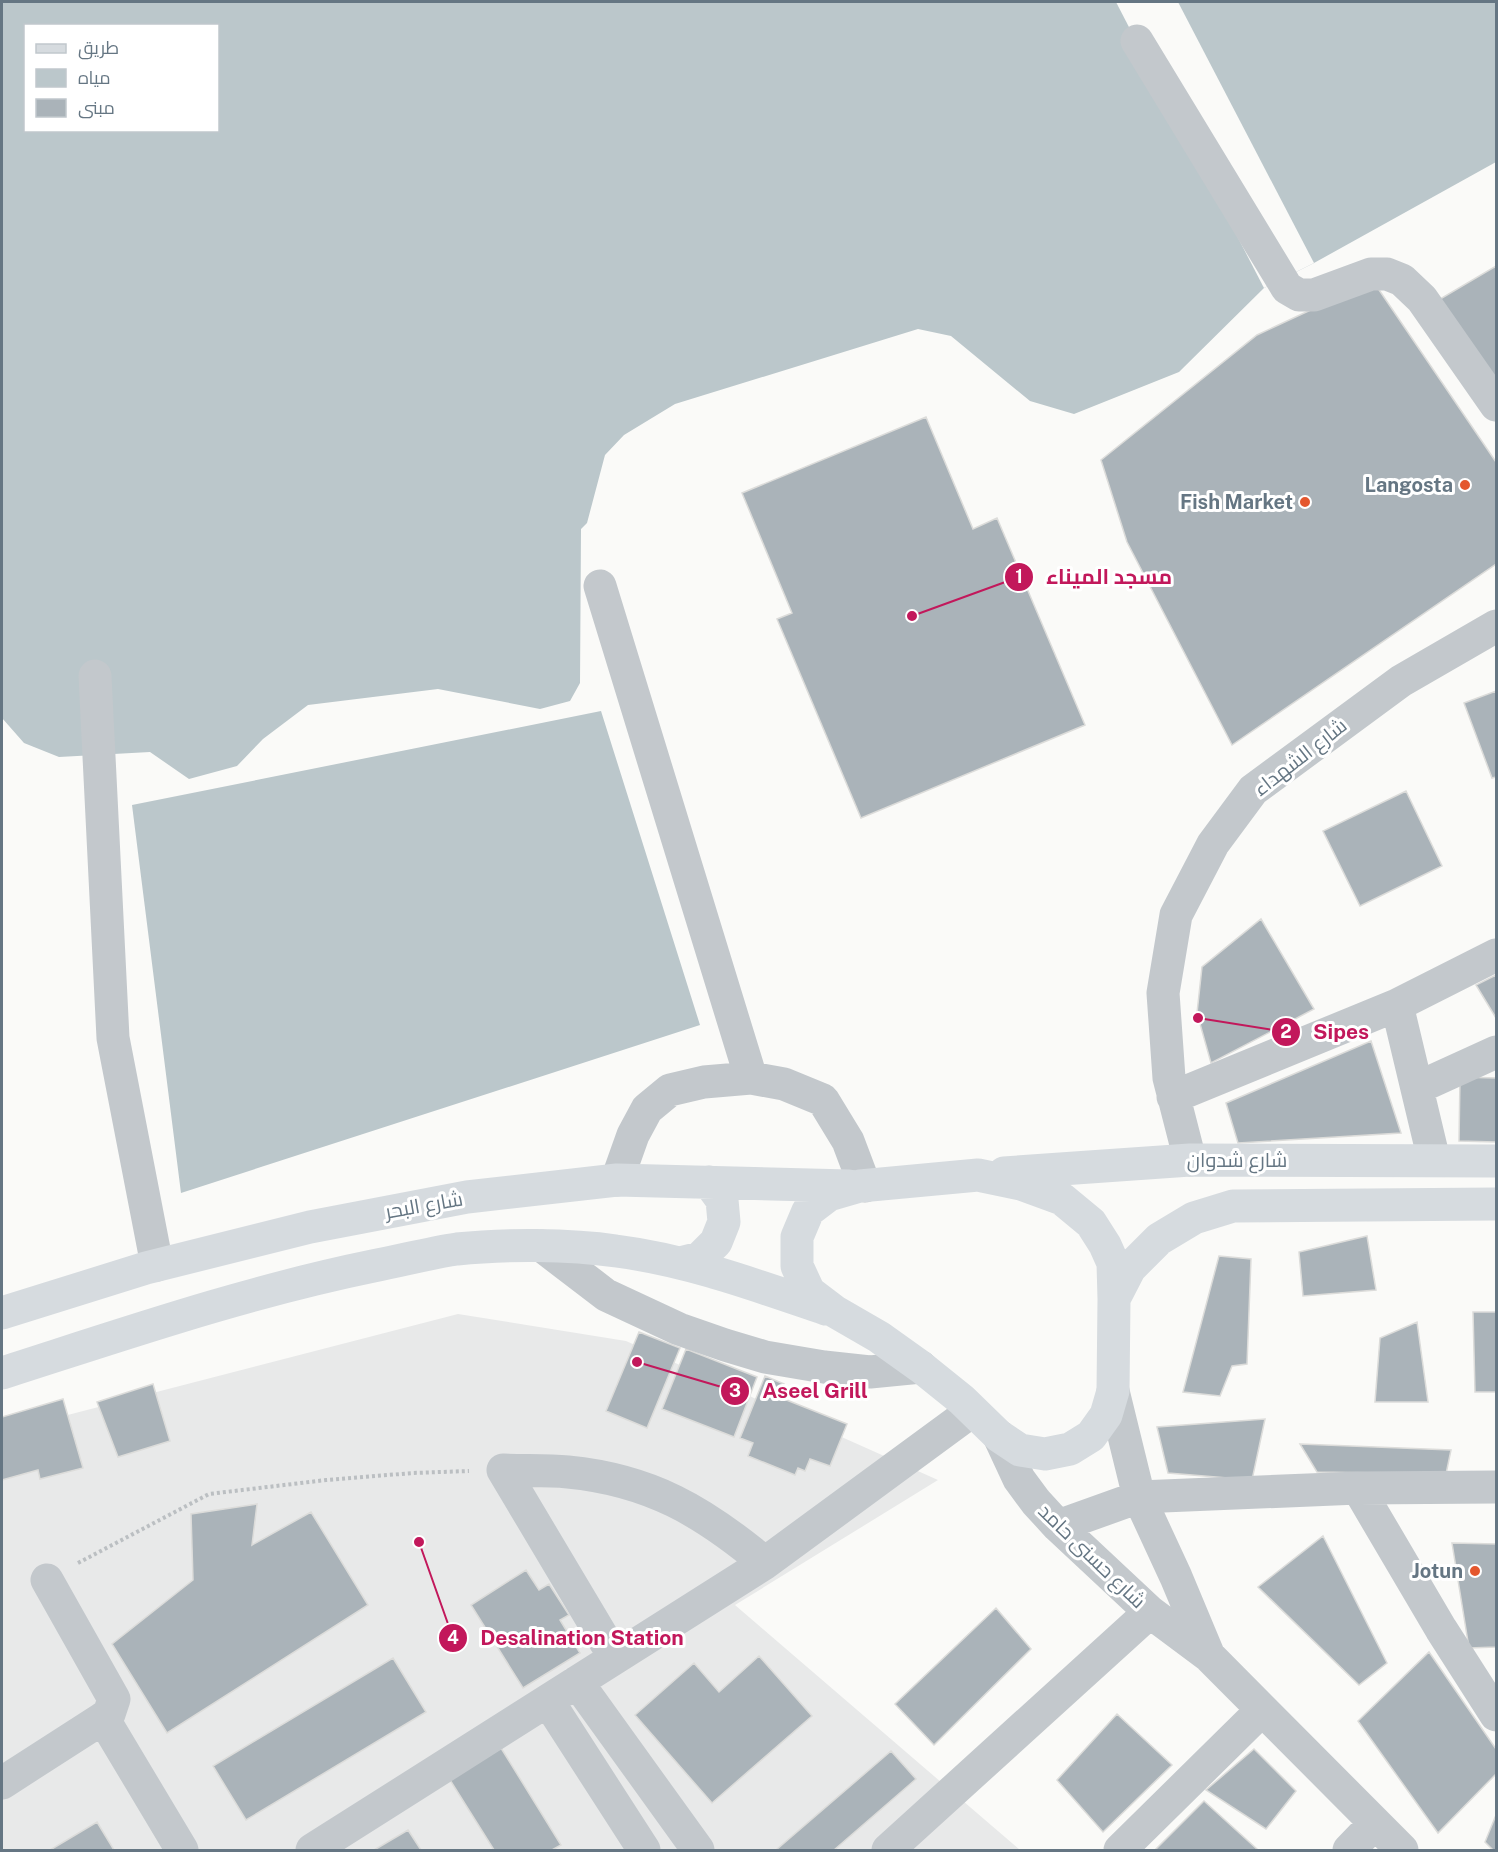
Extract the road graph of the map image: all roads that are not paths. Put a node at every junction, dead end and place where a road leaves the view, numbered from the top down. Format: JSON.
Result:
{"nodes":[{"id":1,"x":1137,"y":42,"type":"dead end"},
{"id":2,"x":1497,"y":405,"type":"edge"},
{"id":3,"x":600,"y":586,"type":"dead end"},
{"id":4,"x":1497,"y":626,"type":"edge"},
{"id":5,"x":95,"y":676,"type":"dead end"},
{"id":6,"x":1497,"y":955,"type":"edge"},
{"id":7,"x":1397,"y":1005,"type":"junction"},
{"id":8,"x":1497,"y":1052,"type":"edge"},
{"id":9,"x":751,"y":1078,"type":"junction"},
{"id":10,"x":1417,"y":1088,"type":"junction"},
{"id":11,"x":1173,"y":1097,"type":"junction"},
{"id":12,"x":1190,"y":1160,"type":"junction"},
{"id":13,"x":1434,"y":1160,"type":"junction"},
{"id":14,"x":1497,"y":1161,"type":"edge"},
{"id":15,"x":978,"y":1175,"type":"junction"},
{"id":16,"x":617,"y":1180,"type":"junction"},
{"id":17,"x":709,"y":1182,"type":"junction"},
{"id":18,"x":862,"y":1186,"type":"junction"},
{"id":19,"x":1497,"y":1204,"type":"edge"},
{"id":20,"x":542,"y":1246,"type":"junction"},
{"id":21,"x":680,"y":1263,"type":"junction"},
{"id":22,"x":157,"y":1265,"type":"junction"},
{"id":23,"x":1114,"y":1299,"type":"junction"},
{"id":24,"x":834,"y":1311,"type":"junction"},
{"id":25,"x":2,"y":1313,"type":"edge"},
{"id":26,"x":921,"y":1367,"type":"junction"},
{"id":27,"x":2,"y":1373,"type":"edge"},
{"id":28,"x":1113,"y":1391,"type":"junction"},
{"id":29,"x":972,"y":1411,"type":"junction"},
{"id":30,"x":999,"y":1436,"type":"junction"},
{"id":31,"x":1497,"y":1487,"type":"edge"},
{"id":32,"x":1358,"y":1488,"type":"junction"},
{"id":33,"x":1139,"y":1497,"type":"junction"},
{"id":34,"x":1058,"y":1526,"type":"junction"},
{"id":35,"x":765,"y":1563,"type":"junction"},
{"id":36,"x":47,"y":1580,"type":"road end"},
{"id":37,"x":1150,"y":1612,"type":"junction"},
{"id":38,"x":1209,"y":1656,"type":"junction"},
{"id":39,"x":615,"y":1658,"type":"junction"},
{"id":40,"x":577,"y":1682,"type":"junction"},
{"id":41,"x":548,"y":1701,"type":"junction"},
{"id":42,"x":1261,"y":1711,"type":"junction"},
{"id":43,"x":1497,"y":1715,"type":"edge"},
{"id":44,"x":103,"y":1718,"type":"junction"},
{"id":45,"x":2,"y":1783,"type":"edge"},
{"id":46,"x":1375,"y":1823,"type":"junction"},
{"id":47,"x":182,"y":1851,"type":"edge"},
{"id":48,"x":312,"y":1851,"type":"edge"},
{"id":49,"x":644,"y":1851,"type":"edge"},
{"id":50,"x":698,"y":1851,"type":"edge"},
{"id":51,"x":888,"y":1851,"type":"edge"},
{"id":52,"x":1120,"y":1851,"type":"edge"},
{"id":53,"x":1348,"y":1851,"type":"edge"},
{"id":54,"x":1402,"y":1851,"type":"edge"}],
"edges":[{"from":1,"to":2,"type":"street"},
{"from":3,"to":9,"type":"street"},
{"from":4,"to":11,"type":"street","name":"شارع الشهداء"},
{"from":5,"to":22,"type":"street"},
{"from":6,"to":7,"type":"street"},
{"from":7,"to":10,"type":"street"},
{"from":7,"to":11,"type":"street"},
{"from":8,"to":10,"type":"street"},
{"from":9,"to":16,"type":"street"},
{"from":9,"to":18,"type":"street"},
{"from":10,"to":13,"type":"street"},
{"from":11,"to":12,"type":"street","name":"شارع الشهداء"},
{"from":12,"to":13,"type":"main road","name":"شارع شدوان"},
{"from":12,"to":15,"type":"main road","name":"شارع شدوان"},
{"from":13,"to":14,"type":"main road","name":"شارع شدوان"},
{"from":15,"to":18,"type":"main road","name":"شارع شدوان"},
{"from":15,"to":23,"type":"main road"},
{"from":16,"to":17,"type":"main road","name":"شارع البحر"},
{"from":16,"to":22,"type":"main road","name":"شارع البحر"},
{"from":17,"to":18,"type":"main road","name":"شارع البحر"},
{"from":17,"to":21,"type":"main road"},
{"from":18,"to":24,"type":"main road"},
{"from":19,"to":23,"type":"main road"},
{"from":20,"to":21,"type":"main road"},
{"from":20,"to":26,"type":"street"},
{"from":20,"to":27,"type":"main road"},
{"from":21,"to":24,"type":"main road"},
{"from":22,"to":25,"type":"main road","name":"شارع البحر"},
{"from":23,"to":28,"type":"main road"},
{"from":24,"to":26,"type":"main road"},
{"from":26,"to":29,"type":"main road"},
{"from":28,"to":30,"type":"main road"},
{"from":28,"to":33,"type":"street","name":"شارع حسنى حامد"},
{"from":29,"to":30,"type":"main road"},
{"from":29,"to":35,"type":"street"},
{"from":30,"to":34,"type":"street","name":"شارع حسنى حامد"},
{"from":31,"to":32,"type":"street"},
{"from":32,"to":33,"type":"street"},
{"from":32,"to":43,"type":"street"},
{"from":33,"to":34,"type":"street"},
{"from":33,"to":38,"type":"street","name":"شارع حسنى حامد"},
{"from":34,"to":37,"type":"street","name":"شارع حسنى حامد"},
{"from":35,"to":39,"type":"street"},
{"from":35,"to":39,"type":"street"},
{"from":36,"to":44,"type":"street"},
{"from":37,"to":38,"type":"street","name":"شارع حسنى حامد"},
{"from":37,"to":51,"type":"street"},
{"from":38,"to":42,"type":"street","name":"شارع حسنى حامد"},
{"from":39,"to":40,"type":"street"},
{"from":40,"to":41,"type":"street"},
{"from":40,"to":50,"type":"street"},
{"from":41,"to":48,"type":"street"},
{"from":41,"to":49,"type":"street"},
{"from":42,"to":46,"type":"street","name":"شارع حسنى حامد"},
{"from":42,"to":52,"type":"street"},
{"from":44,"to":45,"type":"street"},
{"from":44,"to":47,"type":"street"},
{"from":46,"to":53,"type":"street"},
{"from":46,"to":54,"type":"street","name":"شارع حسنى حامد"}]}
